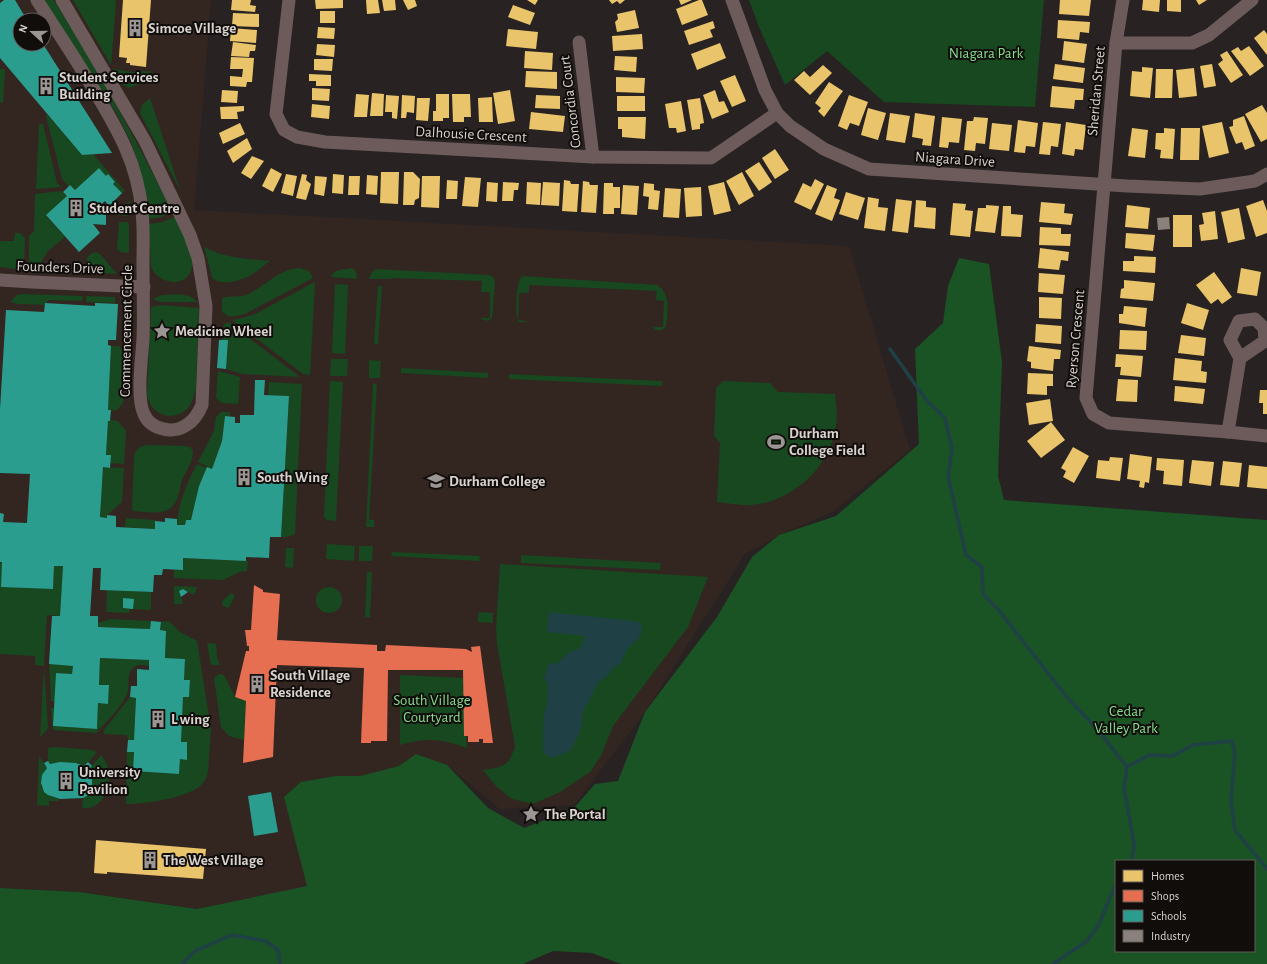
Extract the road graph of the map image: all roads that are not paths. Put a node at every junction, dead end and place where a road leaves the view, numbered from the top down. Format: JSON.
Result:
{"nodes":[{"id":1,"x":38,"y":0,"type":"edge"},
{"id":2,"x":62,"y":0,"type":"edge"},
{"id":3,"x":289,"y":0,"type":"edge"},
{"id":4,"x":732,"y":0,"type":"edge"},
{"id":5,"x":1123,"y":0,"type":"edge"},
{"id":6,"x":1252,"y":0,"type":"edge"},
{"id":7,"x":579,"y":42,"type":"dead end"},
{"id":8,"x":1116,"y":43,"type":"junction"},
{"id":9,"x":777,"y":113,"type":"junction"},
{"id":10,"x":593,"y":157,"type":"junction"},
{"id":11,"x":1267,"y":174,"type":"edge"},
{"id":12,"x":1105,"y":185,"type":"junction"},
{"id":13,"x":0,"y":280,"type":"edge"},
{"id":14,"x":144,"y":287,"type":"junction"},
{"id":15,"x":1240,"y":358,"type":"dead end"},
{"id":16,"x":1228,"y":432,"type":"junction"},
{"id":17,"x":1267,"y":436,"type":"edge"}],
"edges":[{"from":1,"to":14,"type":"street","name":"Commencement Circle"},
{"from":2,"to":14,"type":"street","name":"Commencement Circle"},
{"from":3,"to":10,"type":"street","name":"Dalhousie Crescent"},
{"from":4,"to":9,"type":"street","name":"Niagara Drive"},
{"from":5,"to":8,"type":"street","name":"Sheridan Street"},
{"from":6,"to":8,"type":"street"},
{"from":7,"to":10,"type":"street","name":"Concordia Court"},
{"from":8,"to":12,"type":"street","name":"Sheridan Street"},
{"from":9,"to":10,"type":"street","name":"Dalhousie Crescent"},
{"from":9,"to":12,"type":"street","name":"Niagara Drive"},
{"from":11,"to":12,"type":"street","name":"Niagara Drive"},
{"from":12,"to":16,"type":"street","name":"Ryerson Crescent"},
{"from":13,"to":14,"type":"street","name":"Founders Drive"},
{"from":15,"to":16,"type":"street"},
{"from":16,"to":17,"type":"street","name":"Ryerson Crescent"}]}
